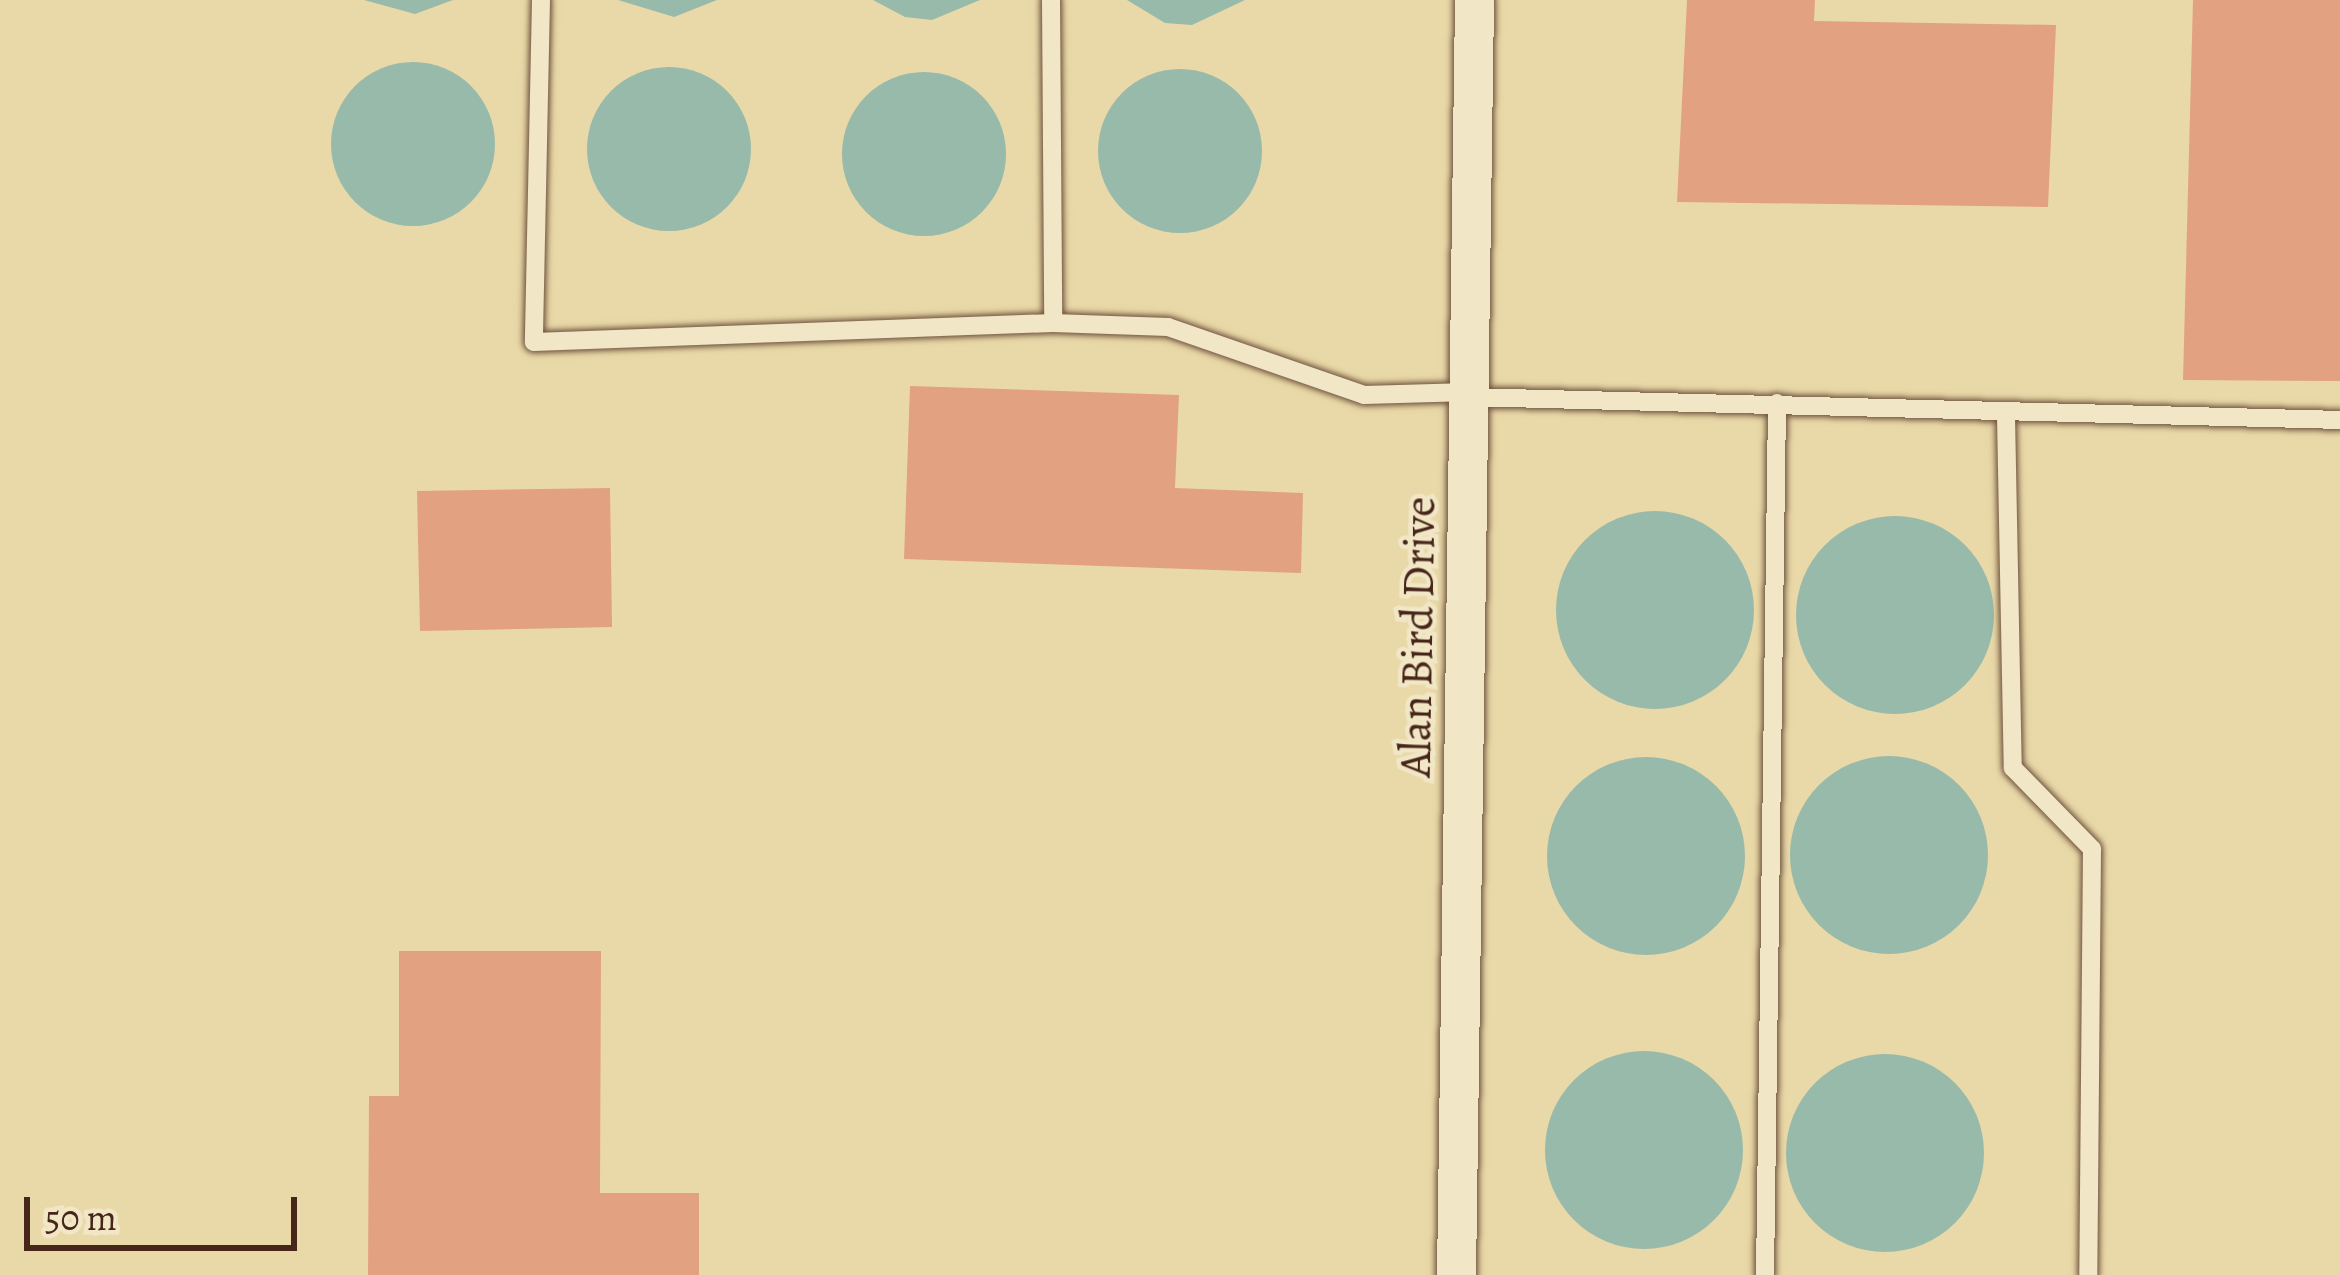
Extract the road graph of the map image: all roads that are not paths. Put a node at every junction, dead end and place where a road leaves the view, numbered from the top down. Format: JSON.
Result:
{"nodes":[{"id":1,"x":541,"y":0,"type":"edge"},
{"id":2,"x":1051,"y":0,"type":"edge"},
{"id":3,"x":1474,"y":0,"type":"edge"},
{"id":4,"x":1052,"y":323,"type":"junction"},
{"id":5,"x":1469,"y":394,"type":"junction"},
{"id":6,"x":1777,"y":403,"type":"junction"},
{"id":7,"x":2006,"y":416,"type":"junction"},
{"id":8,"x":2340,"y":420,"type":"edge"},
{"id":9,"x":1456,"y":1275,"type":"edge"},
{"id":10,"x":1765,"y":1275,"type":"edge"},
{"id":11,"x":2088,"y":1275,"type":"edge"}],
"edges":[{"from":1,"to":4,"type":"lane"},
{"from":2,"to":4,"type":"lane"},
{"from":3,"to":5,"type":"street","name":"Alan Bird Drive"},
{"from":4,"to":5,"type":"lane"},
{"from":5,"to":6,"type":"lane"},
{"from":5,"to":9,"type":"street","name":"Alan Bird Drive"},
{"from":6,"to":7,"type":"lane"},
{"from":6,"to":10,"type":"lane"},
{"from":7,"to":8,"type":"lane"},
{"from":7,"to":11,"type":"lane"}]}
